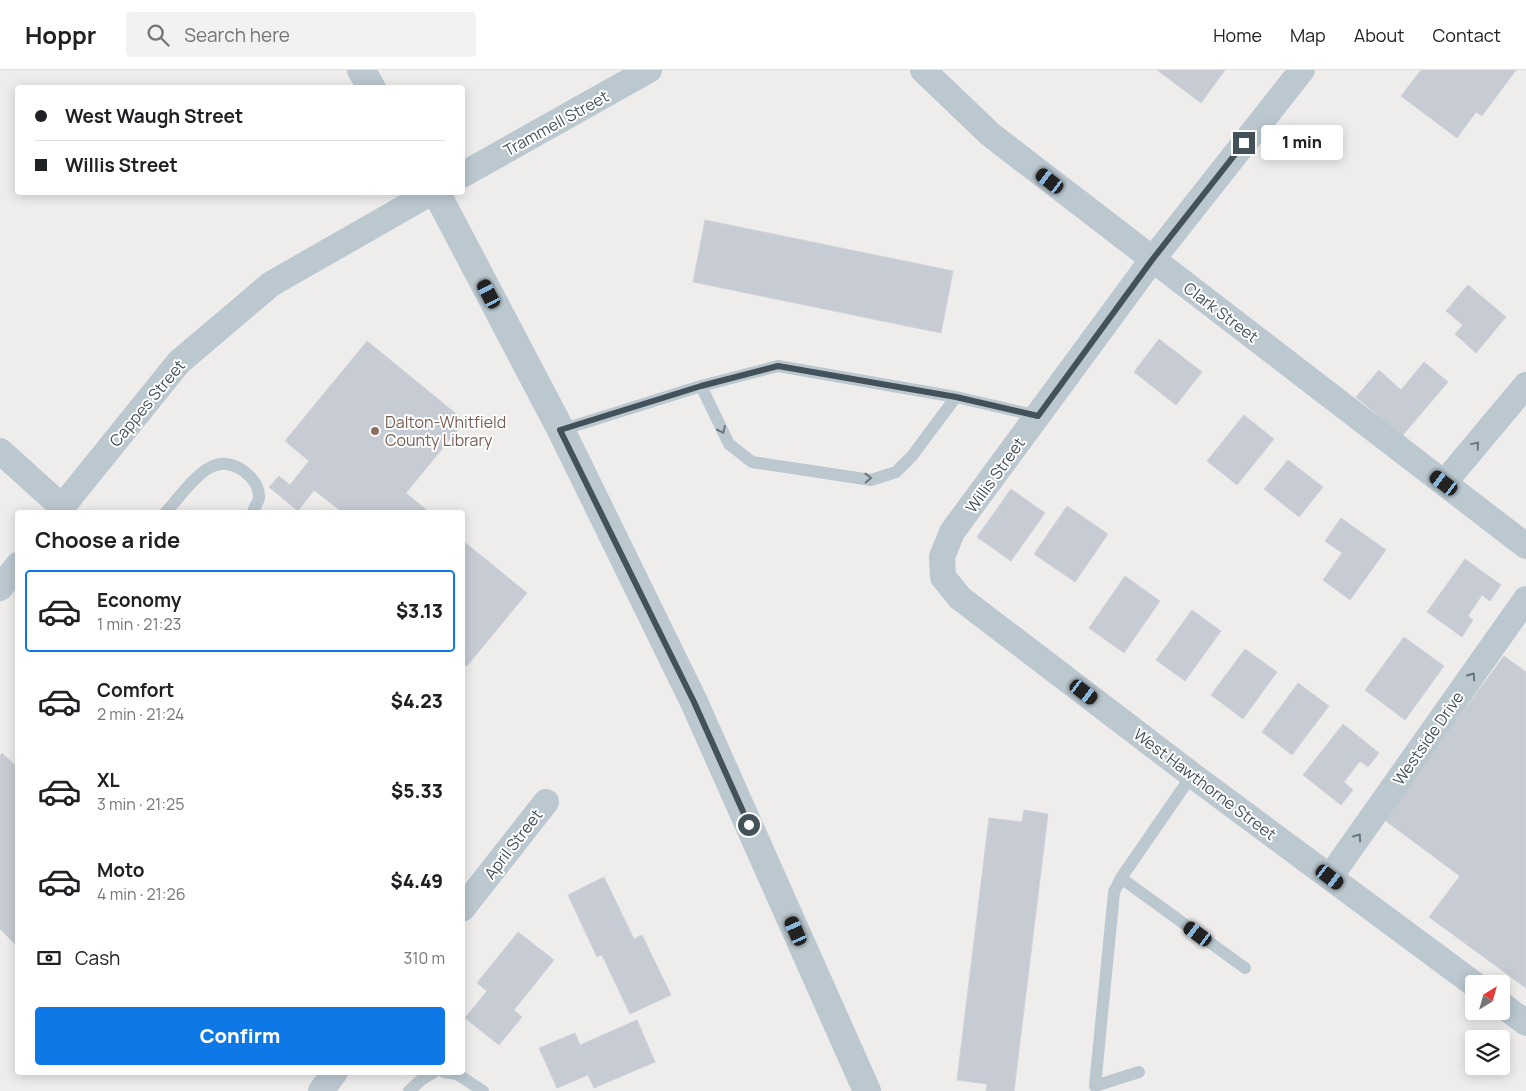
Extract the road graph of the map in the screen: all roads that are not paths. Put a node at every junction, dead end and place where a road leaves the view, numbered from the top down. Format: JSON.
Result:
{"nodes":[{"id":1,"x":361,"y":70,"type":"edge"},
{"id":2,"x":649,"y":70,"type":"edge"},
{"id":3,"x":923,"y":70,"type":"edge"},
{"id":4,"x":1302,"y":70,"type":"edge"},
{"id":5,"x":370,"y":85,"type":"edge"},
{"id":6,"x":465,"y":173,"type":"edge"},
{"id":7,"x":427,"y":195,"type":"edge"},
{"id":8,"x":438,"y":195,"type":"edge"},
{"id":9,"x":1152,"y":260,"type":"junction"},
{"id":10,"x":1526,"y":385,"type":"edge"},
{"id":11,"x":701,"y":386,"type":"junction"},
{"id":12,"x":956,"y":397,"type":"junction"},
{"id":13,"x":1038,"y":416,"type":"junction"},
{"id":14,"x":560,"y":430,"type":"junction"},
{"id":15,"x":0,"y":451,"type":"edge"},
{"id":16,"x":1444,"y":483,"type":"junction"},
{"id":17,"x":62,"y":510,"type":"edge"},
{"id":18,"x":64,"y":510,"type":"edge"},
{"id":19,"x":168,"y":510,"type":"edge"},
{"id":20,"x":254,"y":510,"type":"edge"},
{"id":21,"x":1526,"y":546,"type":"edge"},
{"id":22,"x":15,"y":569,"type":"edge"},
{"id":23,"x":944,"y":577,"type":"joint"},
{"id":24,"x":0,"y":588,"type":"edge"},
{"id":25,"x":1526,"y":599,"type":"edge"},
{"id":26,"x":1192,"y":775,"type":"junction"},
{"id":27,"x":546,"y":802,"type":"dead end"},
{"id":28,"x":1330,"y":877,"type":"junction"},
{"id":29,"x":1121,"y":878,"type":"junction"},
{"id":30,"x":465,"y":905,"type":"edge"},
{"id":31,"x":1245,"y":968,"type":"dead end"},
{"id":32,"x":1465,"y":977,"type":"edge"},
{"id":33,"x":1510,"y":1011,"type":"edge"},
{"id":34,"x":1526,"y":1023,"type":"edge"},
{"id":35,"x":1138,"y":1072,"type":"dead end"},
{"id":36,"x":333,"y":1075,"type":"edge"},
{"id":37,"x":429,"y":1075,"type":"edge"},
{"id":38,"x":459,"y":1075,"type":"edge"},
{"id":39,"x":321,"y":1091,"type":"edge"},
{"id":40,"x":409,"y":1091,"type":"edge"},
{"id":41,"x":483,"y":1091,"type":"edge"},
{"id":42,"x":867,"y":1091,"type":"edge"}],
"edges":[{"from":1,"to":5,"type":"street"},
{"from":2,"to":6,"type":"street","name":"Trammell Street"},
{"from":3,"to":9,"type":"street","name":"Clark Street"},
{"from":4,"to":9,"type":"street","name":"Willis Street"},
{"from":7,"to":18,"type":"street","name":"Cappes Street"},
{"from":8,"to":14,"type":"street"},
{"from":9,"to":13,"type":"street","name":"Willis Street"},
{"from":9,"to":16,"type":"street","name":"Clark Street"},
{"from":16,"to":10,"type":"street","one_way":true},
{"from":11,"to":12,"type":"lane"},
{"from":11,"to":12,"type":"lane","one_way":true},
{"from":11,"to":14,"type":"lane"},
{"from":12,"to":13,"type":"lane"},
{"from":13,"to":23,"type":"street","name":"Willis Street"},
{"from":14,"to":42,"type":"street"},
{"from":15,"to":17,"type":"street"},
{"from":16,"to":21,"type":"street","name":"Clark Street"},
{"from":19,"to":20,"type":"lane"},
{"from":22,"to":24,"type":"street"},
{"from":23,"to":26,"type":"street","name":"West Hawthorne Street"},
{"from":28,"to":25,"type":"street","name":"Westside Drive","one_way":true},
{"from":26,"to":28,"type":"street","name":"West Hawthorne Street"},
{"from":26,"to":29,"type":"lane"},
{"from":27,"to":30,"type":"street","name":"April Street"},
{"from":28,"to":32,"type":"street","name":"West Hawthorne Street"},
{"from":29,"to":31,"type":"lane"},
{"from":29,"to":35,"type":"lane"},
{"from":33,"to":34,"type":"street"},
{"from":36,"to":39,"type":"street"},
{"from":37,"to":40,"type":"lane"},
{"from":38,"to":41,"type":"lane"}]}
